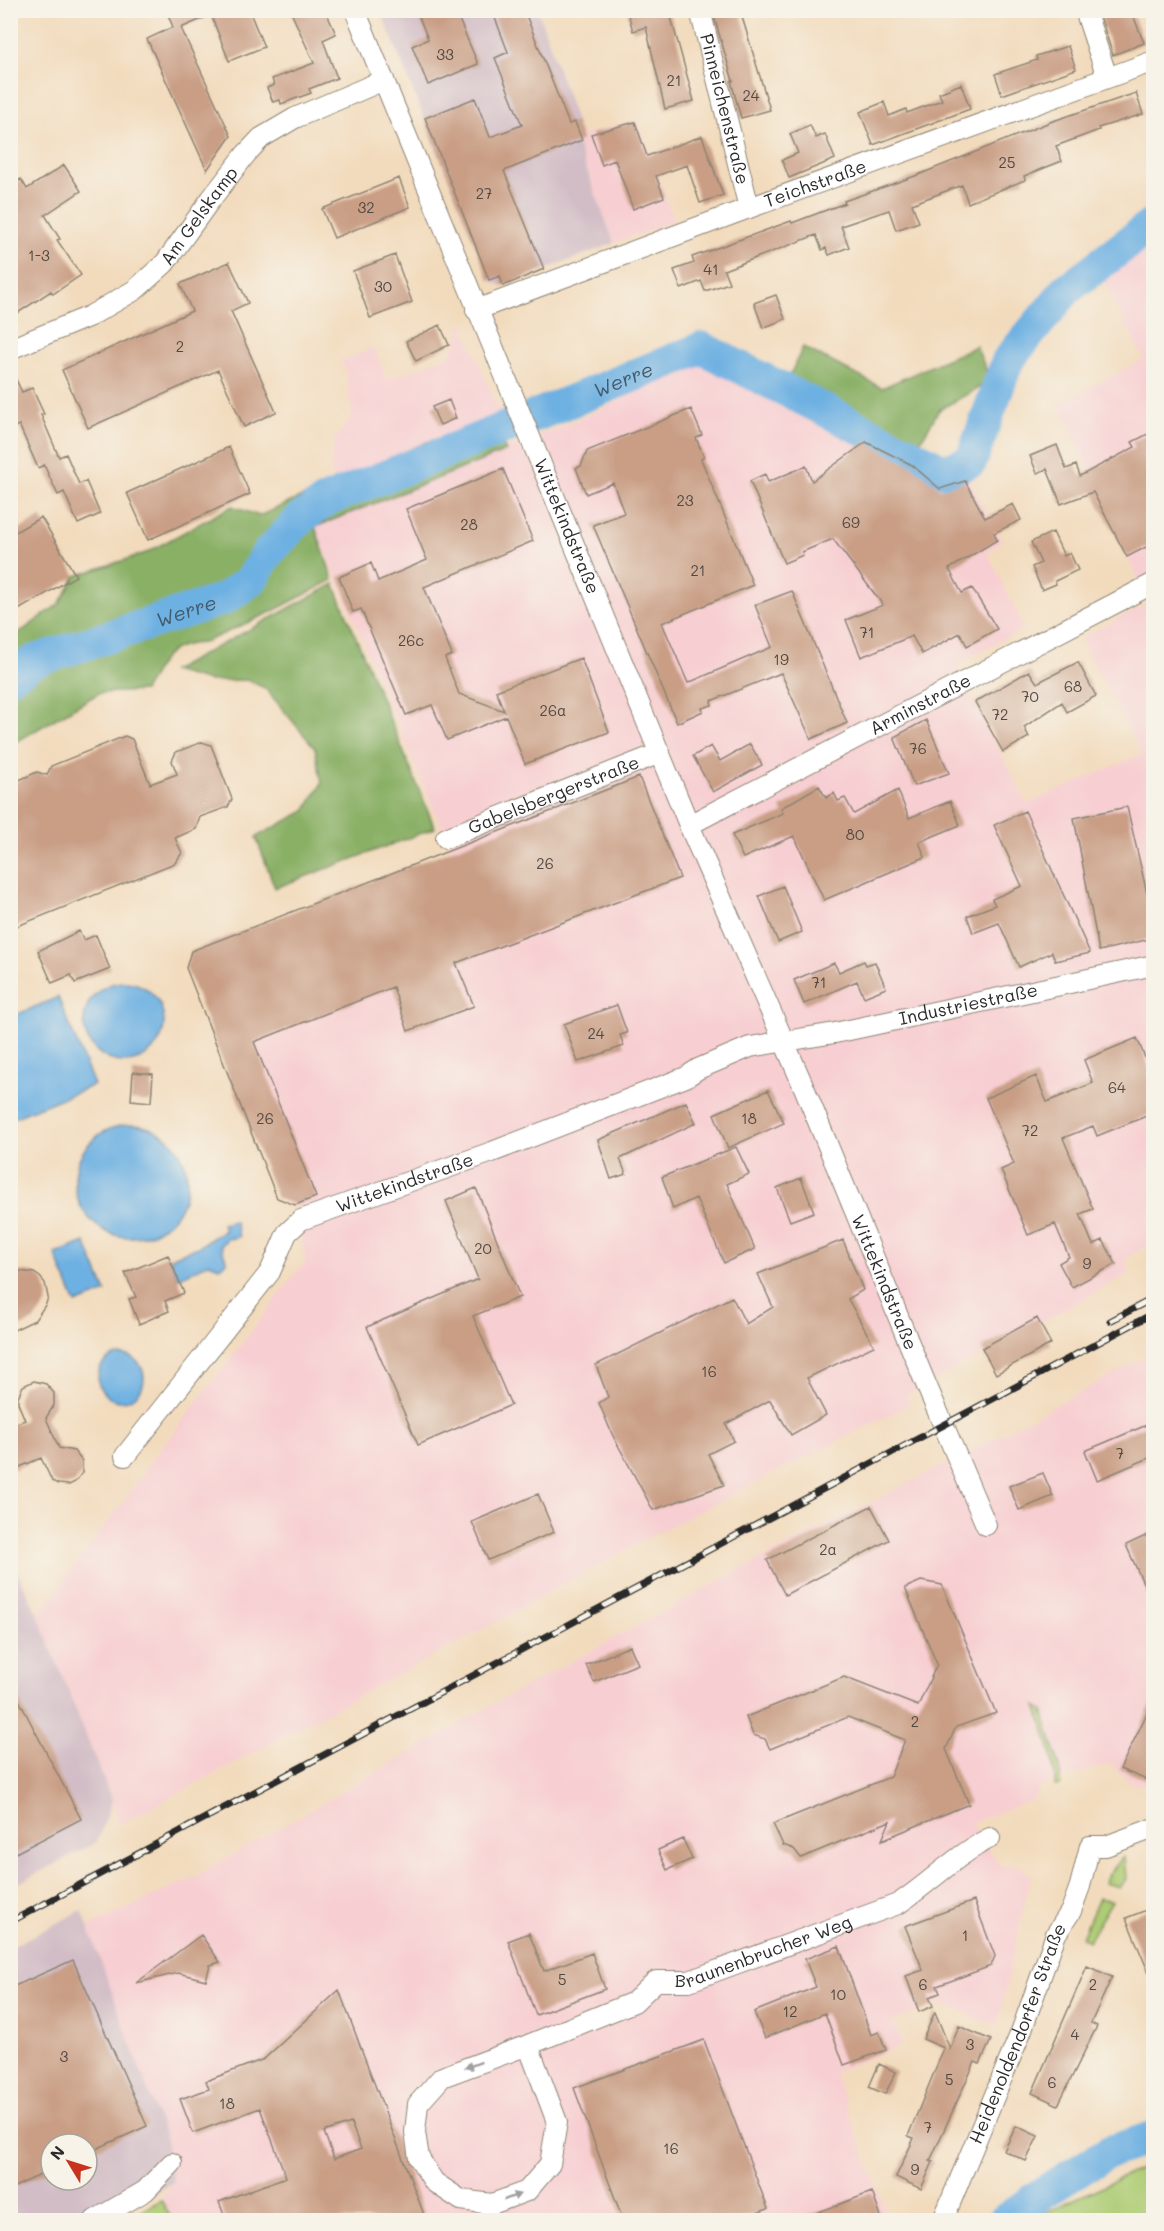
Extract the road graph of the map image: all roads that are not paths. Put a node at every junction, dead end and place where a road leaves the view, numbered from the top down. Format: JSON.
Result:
{"nodes":[{"id":1,"x":355,"y":10,"type":"edge"},
{"id":2,"x":700,"y":10,"type":"edge"},
{"id":3,"x":1085,"y":10,"type":"edge"},
{"id":4,"x":1154,"y":61,"type":"edge"},
{"id":5,"x":1107,"y":76,"type":"junction"},
{"id":6,"x":384,"y":80,"type":"junction"},
{"id":7,"x":749,"y":208,"type":"junction"},
{"id":8,"x":476,"y":310,"type":"junction"},
{"id":9,"x":10,"y":349,"type":"edge"},
{"id":10,"x":1154,"y":583,"type":"edge"},
{"id":11,"x":660,"y":753,"type":"junction"},
{"id":12,"x":689,"y":825,"type":"junction"},
{"id":13,"x":446,"y":838,"type":"dead end"},
{"id":14,"x":1154,"y":965,"type":"edge"},
{"id":15,"x":784,"y":1041,"type":"junction"},
{"id":16,"x":125,"y":1456,"type":"dead end"},
{"id":17,"x":986,"y":1525,"type":"dead end"},
{"id":18,"x":1154,"y":1828,"type":"edge"},
{"id":19,"x":990,"y":1838,"type":"dead end"},
{"id":20,"x":528,"y":2045,"type":"junction"},
{"id":21,"x":172,"y":2163,"type":"dead end"},
{"id":22,"x":95,"y":2220,"type":"edge"},
{"id":23,"x":943,"y":2220,"type":"edge"}],
"edges":[{"from":1,"to":6,"type":"street","name":"Wittekindstraße"},
{"from":2,"to":7,"type":"street","name":"Pinneichenstraße"},
{"from":3,"to":5,"type":"street"},
{"from":4,"to":5,"type":"street","name":"Teichstraße"},
{"from":5,"to":7,"type":"street","name":"Teichstraße"},
{"from":6,"to":8,"type":"street","name":"Wittekindstraße"},
{"from":6,"to":9,"type":"street","name":"Am Gelskamp"},
{"from":7,"to":8,"type":"street","name":"Teichstraße"},
{"from":8,"to":11,"type":"street","name":"Wittekindstraße"},
{"from":10,"to":12,"type":"street","name":"Arminstraße"},
{"from":11,"to":12,"type":"street","name":"Wittekindstraße"},
{"from":11,"to":13,"type":"street","name":"Gabelsbergerstraße"},
{"from":12,"to":15,"type":"street","name":"Wittekindstraße"},
{"from":14,"to":15,"type":"street","name":"Industriestraße"},
{"from":15,"to":16,"type":"street","name":"Wittekindstraße"},
{"from":15,"to":17,"type":"street","name":"Wittekindstraße"},
{"from":18,"to":23,"type":"street","name":"Heidenoldendorfer Straße"},
{"from":19,"to":20,"type":"street","name":"Braunenbrucher Weg"},
{"from":20,"to":20,"type":"street","name":"Braunenbrucher Weg","one_way":true},
{"from":21,"to":22,"type":"street"}]}
